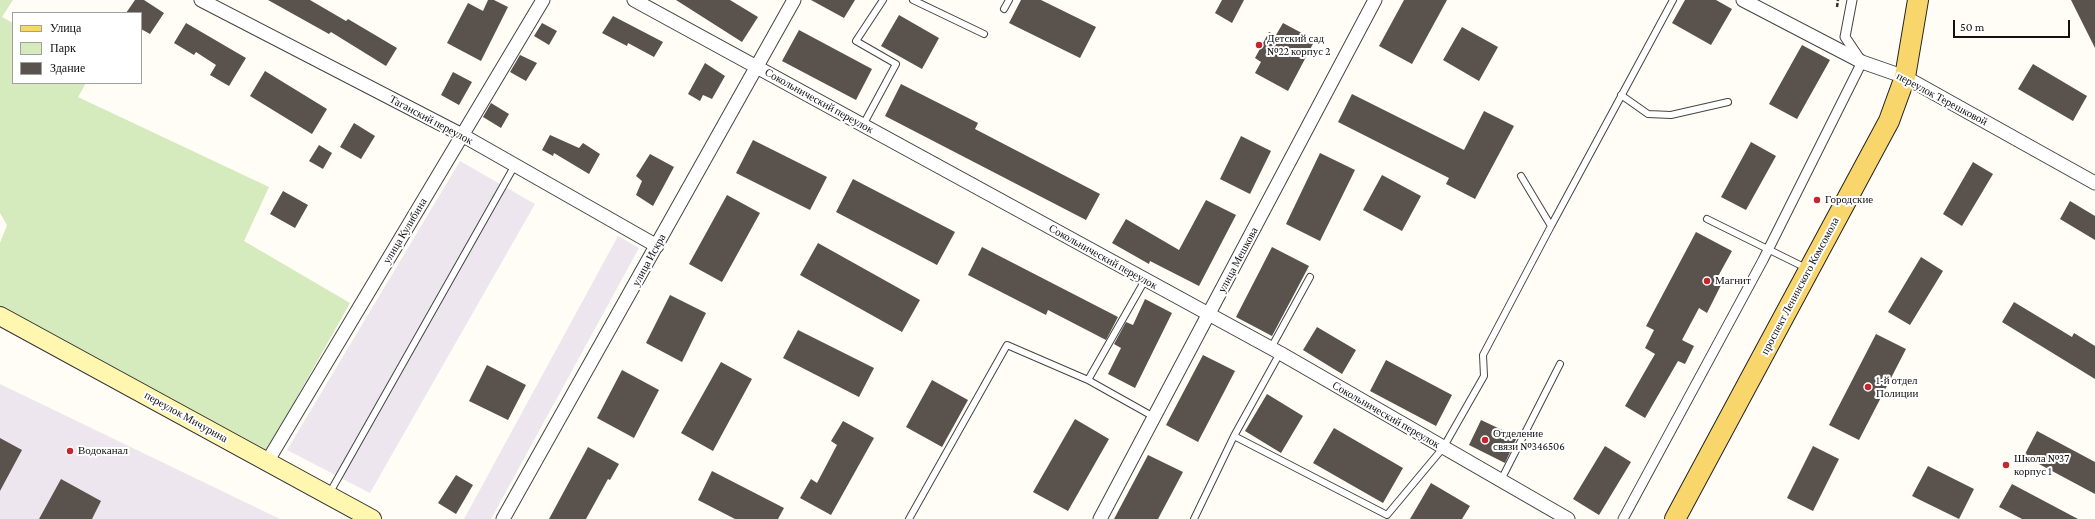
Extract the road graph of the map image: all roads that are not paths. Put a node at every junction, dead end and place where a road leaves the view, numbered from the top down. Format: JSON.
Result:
{"nodes":[{"id":1,"x":201,"y":0,"type":"edge"},
{"id":2,"x":543,"y":0,"type":"edge"},
{"id":3,"x":634,"y":0,"type":"edge"},
{"id":4,"x":794,"y":0,"type":"edge"},
{"id":5,"x":883,"y":0,"type":"edge"},
{"id":6,"x":913,"y":0,"type":"edge"},
{"id":7,"x":1009,"y":0,"type":"edge"},
{"id":8,"x":1375,"y":0,"type":"edge"},
{"id":9,"x":1673,"y":0,"type":"edge"},
{"id":10,"x":1743,"y":0,"type":"edge"},
{"id":11,"x":1852,"y":0,"type":"edge"},
{"id":12,"x":1918,"y":0,"type":"edge"},
{"id":13,"x":1004,"y":9,"type":"dead end"},
{"id":14,"x":984,"y":34,"type":"dead end"},
{"id":15,"x":1862,"y":62,"type":"junction"},
{"id":16,"x":758,"y":68,"type":"junction"},
{"id":17,"x":1905,"y":77,"type":"junction"},
{"id":18,"x":1621,"y":95,"type":"junction"},
{"id":19,"x":1728,"y":102,"type":"dead end"},
{"id":20,"x":863,"y":125,"type":"junction"},
{"id":21,"x":462,"y":135,"type":"junction"},
{"id":22,"x":516,"y":165,"type":"junction"},
{"id":23,"x":1521,"y":176,"type":"dead end"},
{"id":24,"x":2095,"y":183,"type":"edge"},
{"id":25,"x":1707,"y":219,"type":"dead end"},
{"id":26,"x":1551,"y":226,"type":"junction"},
{"id":27,"x":657,"y":246,"type":"junction"},
{"id":28,"x":1768,"y":249,"type":"junction"},
{"id":29,"x":1809,"y":270,"type":"junction"},
{"id":30,"x":1310,"y":278,"type":"dead end"},
{"id":31,"x":1145,"y":280,"type":"junction"},
{"id":32,"x":1209,"y":315,"type":"junction"},
{"id":33,"x":0,"y":316,"type":"edge"},
{"id":34,"x":1275,"y":351,"type":"junction"},
{"id":35,"x":1560,"y":364,"type":"dead end"},
{"id":36,"x":1088,"y":380,"type":"junction"},
{"id":37,"x":1154,"y":417,"type":"junction"},
{"id":38,"x":1234,"y":436,"type":"junction"},
{"id":39,"x":1443,"y":448,"type":"junction"},
{"id":40,"x":267,"y":462,"type":"junction"},
{"id":41,"x":1501,"y":480,"type":"junction"},
{"id":42,"x":328,"y":495,"type":"junction"},
{"id":43,"x":372,"y":519,"type":"edge"},
{"id":44,"x":503,"y":519,"type":"edge"},
{"id":45,"x":909,"y":519,"type":"edge"},
{"id":46,"x":1100,"y":519,"type":"edge"},
{"id":47,"x":1194,"y":519,"type":"edge"},
{"id":48,"x":1568,"y":519,"type":"edge"},
{"id":49,"x":1623,"y":519,"type":"edge"},
{"id":50,"x":1675,"y":519,"type":"edge"}],
"edges":[{"from":1,"to":21,"type":"street","name":"Таганский переулок"},
{"from":2,"to":21,"type":"street","name":"улица Кулибина"},
{"from":3,"to":16,"type":"street","name":"Сокольнический переулок"},
{"from":4,"to":16,"type":"street","name":"улица Искра"},
{"from":5,"to":20,"type":"lane"},
{"from":6,"to":14,"type":"lane"},
{"from":7,"to":13,"type":"lane"},
{"from":8,"to":32,"type":"street","name":"улица Мешкова"},
{"from":9,"to":18,"type":"lane"},
{"from":10,"to":15,"type":"street","name":"переулок Терешковой"},
{"from":11,"to":15,"type":"street"},
{"from":12,"to":17,"type":"main road","name":"проспект Ленинского Комсомола"},
{"from":15,"to":17,"type":"street","name":"переулок Терешковой"},
{"from":15,"to":28,"type":"street"},
{"from":16,"to":20,"type":"street","name":"Сокольнический переулок"},
{"from":16,"to":27,"type":"street","name":"улица Искра"},
{"from":17,"to":24,"type":"street","name":"переулок Терешковой"},
{"from":17,"to":29,"type":"main road","name":"проспект Ленинского Комсомола"},
{"from":18,"to":19,"type":"lane"},
{"from":18,"to":26,"type":"lane"},
{"from":20,"to":31,"type":"street","name":"Сокольнический переулок"},
{"from":21,"to":22,"type":"street","name":"Таганский переулок"},
{"from":21,"to":40,"type":"street","name":"улица Кулибина"},
{"from":22,"to":27,"type":"street","name":"Таганский переулок"},
{"from":22,"to":42,"type":"lane"},
{"from":23,"to":26,"type":"lane"},
{"from":25,"to":28,"type":"lane"},
{"from":26,"to":39,"type":"lane"},
{"from":27,"to":44,"type":"street","name":"улица Искра"},
{"from":28,"to":29,"type":"lane"},
{"from":28,"to":49,"type":"street"},
{"from":29,"to":50,"type":"main road","name":"проспект Ленинского Комсомола"},
{"from":30,"to":34,"type":"lane"},
{"from":31,"to":32,"type":"street","name":"Сокольнический переулок"},
{"from":31,"to":36,"type":"lane"},
{"from":32,"to":34,"type":"street","name":"Сокольнический переулок"},
{"from":32,"to":37,"type":"street","name":"улица Мешкова"},
{"from":33,"to":40,"type":"main road","name":"переулок Мичурина"},
{"from":34,"to":38,"type":"lane"},
{"from":34,"to":39,"type":"street","name":"Сокольнический переулок"},
{"from":35,"to":41,"type":"lane"},
{"from":36,"to":37,"type":"lane"},
{"from":36,"to":45,"type":"lane"},
{"from":37,"to":46,"type":"street","name":"улица Мешкова"},
{"from":38,"to":39,"type":"lane"},
{"from":38,"to":47,"type":"lane"},
{"from":39,"to":41,"type":"street","name":"Сокольнический переулок"},
{"from":40,"to":42,"type":"main road","name":"переулок Мичурина"},
{"from":41,"to":48,"type":"street","name":"Сокольнический переулок"},
{"from":42,"to":43,"type":"main road","name":"переулок Мичурина"}]}
